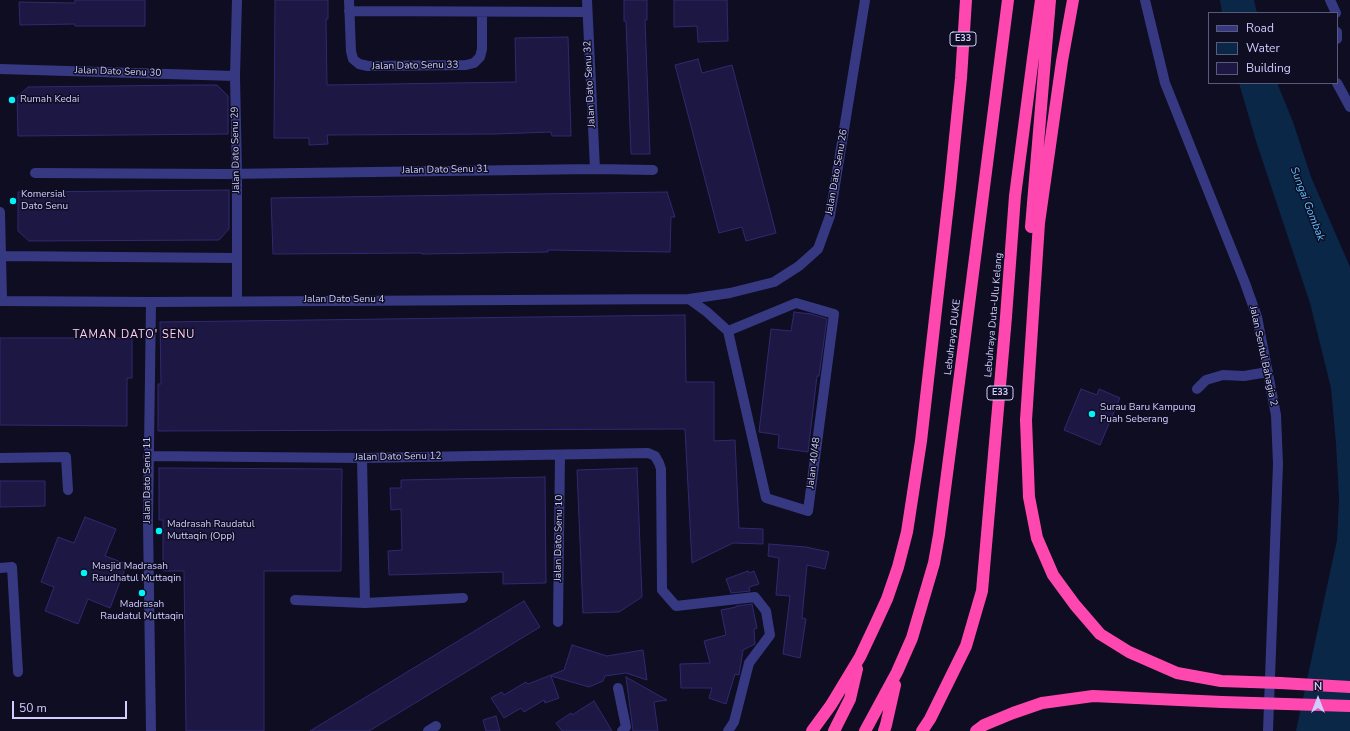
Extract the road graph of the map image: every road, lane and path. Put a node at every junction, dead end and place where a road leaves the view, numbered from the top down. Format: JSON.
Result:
{"nodes":[{"id":1,"x":237,"y":0,"type":"edge"},
{"id":2,"x":349,"y":0,"type":"edge"},
{"id":3,"x":587,"y":0,"type":"edge"},
{"id":4,"x":864,"y":0,"type":"edge"},
{"id":5,"x":966,"y":0,"type":"edge"},
{"id":6,"x":1008,"y":0,"type":"edge"},
{"id":7,"x":1042,"y":0,"type":"edge"},
{"id":8,"x":1050,"y":0,"type":"edge"},
{"id":9,"x":1073,"y":0,"type":"edge"},
{"id":10,"x":1145,"y":0,"type":"edge"},
{"id":11,"x":1330,"y":0,"type":"edge"},
{"id":12,"x":349,"y":11,"type":"junction"},
{"id":13,"x":482,"y":12,"type":"junction"},
{"id":14,"x":587,"y":12,"type":"junction"},
{"id":15,"x":1336,"y":12,"type":"edge"},
{"id":16,"x":0,"y":69,"type":"edge"},
{"id":17,"x":235,"y":76,"type":"junction"},
{"id":18,"x":1338,"y":84,"type":"edge"},
{"id":19,"x":1350,"y":107,"type":"edge"},
{"id":20,"x":595,"y":169,"type":"junction"},
{"id":21,"x":653,"y":170,"type":"dead end"},
{"id":22,"x":35,"y":173,"type":"dead end"},
{"id":23,"x":237,"y":173,"type":"junction"},
{"id":24,"x":0,"y":212,"type":"edge"},
{"id":25,"x":0,"y":256,"type":"edge"},
{"id":26,"x":236,"y":258,"type":"junction"},
{"id":27,"x":689,"y":299,"type":"junction"},
{"id":28,"x":1,"y":300,"type":"edge"},
{"id":29,"x":237,"y":300,"type":"junction"},
{"id":30,"x":151,"y":302,"type":"junction"},
{"id":31,"x":728,"y":331,"type":"junction"},
{"id":32,"x":1268,"y":372,"type":"junction"},
{"id":33,"x":1197,"y":389,"type":"dead end"},
{"id":34,"x":1026,"y":420,"type":"junction"},
{"id":35,"x":560,"y":455,"type":"junction"},
{"id":36,"x":148,"y":456,"type":"junction"},
{"id":37,"x":0,"y":458,"type":"edge"},
{"id":38,"x":362,"y":458,"type":"junction"},
{"id":39,"x":68,"y":490,"type":"dead end"},
{"id":40,"x":0,"y":568,"type":"edge"},
{"id":41,"x":463,"y":598,"type":"dead end"},
{"id":42,"x":294,"y":600,"type":"dead end"},
{"id":43,"x":365,"y":603,"type":"junction"},
{"id":44,"x":558,"y":622,"type":"dead end"},
{"id":45,"x":860,"y":657,"type":"junction"},
{"id":46,"x":18,"y":672,"type":"dead end"},
{"id":47,"x":897,"y":672,"type":"junction"},
{"id":48,"x":1350,"y":687,"type":"edge"},
{"id":49,"x":618,"y":688,"type":"dead end"},
{"id":50,"x":1350,"y":706,"type":"edge"},
{"id":51,"x":151,"y":731,"type":"edge"},
{"id":52,"x":622,"y":731,"type":"edge"},
{"id":53,"x":728,"y":731,"type":"edge"},
{"id":54,"x":812,"y":731,"type":"edge"},
{"id":55,"x":834,"y":731,"type":"edge"},
{"id":56,"x":865,"y":731,"type":"edge"},
{"id":57,"x":884,"y":731,"type":"edge"},
{"id":58,"x":922,"y":731,"type":"edge"},
{"id":59,"x":976,"y":731,"type":"edge"},
{"id":60,"x":1268,"y":731,"type":"edge"}],
"edges":[{"from":1,"to":17,"type":"street","name":"Jalan Dato Senu 29"},
{"from":2,"to":12,"type":"street"},
{"from":3,"to":14,"type":"street","name":"Jalan Dato Senu 32"},
{"from":4,"to":27,"type":"street","name":"Jalan Dato Senu 26"},
{"from":5,"to":45,"type":"highway","name":"Lebuhraya DUKE","number":"E33"},
{"from":6,"to":47,"type":"highway","name":"Lebuhraya DUKE"},
{"from":7,"to":58,"type":"highway","name":"Lebuhraya Duta-Ulu Kelang","number":"E33"},
{"from":8,"to":34,"type":"highway"},
{"from":9,"to":34,"type":"highway"},
{"from":10,"to":32,"type":"street","name":"Jalan Sentul Bahagia 2"},
{"from":11,"to":15,"type":"street"},
{"from":12,"to":13,"type":"street"},
{"from":12,"to":13,"type":"street","name":"Jalan Dato Senu 33"},
{"from":13,"to":14,"type":"street"},
{"from":14,"to":20,"type":"street","name":"Jalan Dato Senu 32"},
{"from":16,"to":17,"type":"street","name":"Jalan Dato Senu 30"},
{"from":17,"to":23,"type":"street","name":"Jalan Dato Senu 29"},
{"from":18,"to":19,"type":"street"},
{"from":20,"to":21,"type":"street","name":"Jalan Dato Senu 31"},
{"from":20,"to":23,"type":"street","name":"Jalan Dato Senu 31"},
{"from":22,"to":23,"type":"street","name":"Jalan Dato Senu 31"},
{"from":23,"to":26,"type":"street","name":"Jalan Dato Senu 29"},
{"from":24,"to":25,"type":"street"},
{"from":25,"to":26,"type":"street"},
{"from":25,"to":28,"type":"street"},
{"from":26,"to":29,"type":"street","name":"Jalan Dato Senu 29"},
{"from":27,"to":29,"type":"street","name":"Jalan Dato Senu 4"},
{"from":27,"to":31,"type":"street"},
{"from":28,"to":30,"type":"street","name":"Jalan Dato Senu 4"},
{"from":29,"to":30,"type":"street","name":"Jalan Dato Senu 4"},
{"from":30,"to":36,"type":"street","name":"Jalan Dato Senu 11"},
{"from":31,"to":31,"type":"street","name":"Jalan 40/48"},
{"from":32,"to":33,"type":"street"},
{"from":32,"to":60,"type":"street","name":"Jalan Sentul Bahagia 2"},
{"from":34,"to":48,"type":"highway","bridge":true},
{"from":35,"to":38,"type":"street","name":"Jalan Dato Senu 12"},
{"from":35,"to":44,"type":"street","name":"Jalan Dato Senu 10"},
{"from":35,"to":53,"type":"street","name":"Jalan Dato Senu 12"},
{"from":36,"to":38,"type":"street","name":"Jalan Dato Senu 12"},
{"from":36,"to":51,"type":"street","name":"Jalan Dato Senu 11"},
{"from":37,"to":39,"type":"street"},
{"from":38,"to":43,"type":"street"},
{"from":40,"to":46,"type":"street"},
{"from":41,"to":43,"type":"street"},
{"from":42,"to":43,"type":"street"},
{"from":45,"to":54,"type":"highway"},
{"from":45,"to":55,"type":"highway"},
{"from":47,"to":56,"type":"highway"},
{"from":47,"to":57,"type":"highway"},
{"from":49,"to":52,"type":"street"},
{"from":50,"to":59,"type":"highway","bridge":true}]}
